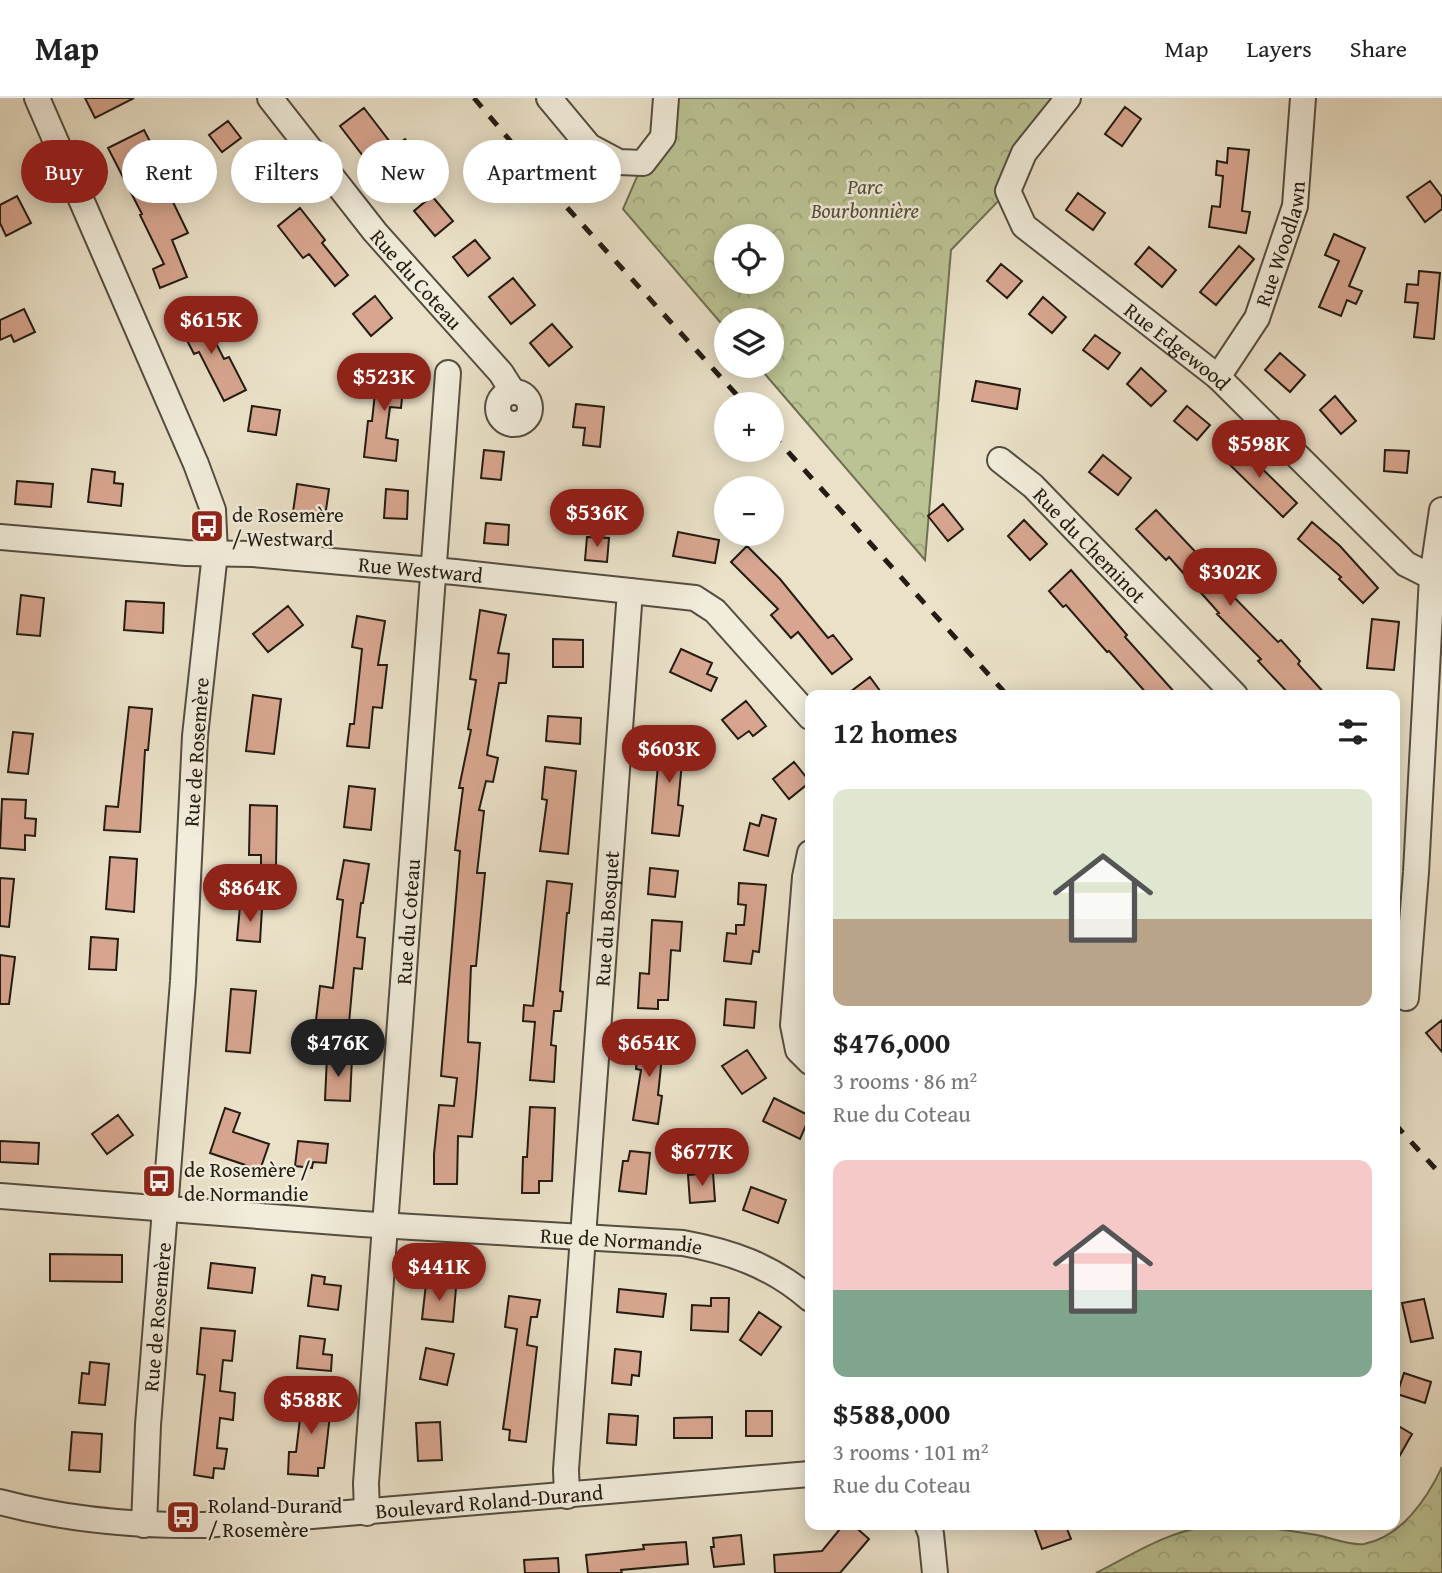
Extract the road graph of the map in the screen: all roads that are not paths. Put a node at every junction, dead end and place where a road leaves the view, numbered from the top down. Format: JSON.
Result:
{"nodes":[{"id":1,"x":37,"y":98,"type":"edge"},
{"id":2,"x":271,"y":98,"type":"edge"},
{"id":3,"x":549,"y":98,"type":"edge"},
{"id":4,"x":666,"y":98,"type":"edge"},
{"id":5,"x":1068,"y":98,"type":"edge"},
{"id":6,"x":1303,"y":98,"type":"edge"},
{"id":7,"x":448,"y":373,"type":"dead end"},
{"id":8,"x":1218,"y":377,"type":"junction"},
{"id":9,"x":513,"y":392,"type":"dead end"},
{"id":10,"x":1000,"y":460,"type":"dead end"},
{"id":11,"x":1442,"y":510,"type":"edge"},
{"id":12,"x":0,"y":537,"type":"edge"},
{"id":13,"x":215,"y":553,"type":"junction"},
{"id":14,"x":434,"y":570,"type":"junction"},
{"id":15,"x":1432,"y":577,"type":"junction"},
{"id":16,"x":630,"y":592,"type":"junction"},
{"id":17,"x":1230,"y":690,"type":"edge"},
{"id":18,"x":805,"y":712,"type":"edge"},
{"id":19,"x":1406,"y":868,"type":"edge"},
{"id":20,"x":805,"y":877,"type":"edge"},
{"id":21,"x":1406,"y":998,"type":"dead end"},
{"id":22,"x":805,"y":1057,"type":"edge"},
{"id":23,"x":0,"y":1196,"type":"edge"},
{"id":24,"x":166,"y":1209,"type":"junction"},
{"id":25,"x":384,"y":1225,"type":"junction"},
{"id":26,"x":583,"y":1237,"type":"junction"},
{"id":27,"x":805,"y":1295,"type":"edge"},
{"id":28,"x":805,"y":1474,"type":"edge"},
{"id":29,"x":567,"y":1496,"type":"junction"},
{"id":30,"x":0,"y":1502,"type":"edge"},
{"id":31,"x":368,"y":1513,"type":"junction"},
{"id":32,"x":144,"y":1525,"type":"junction"},
{"id":33,"x":924,"y":1530,"type":"edge"},
{"id":34,"x":928,"y":1530,"type":"edge"},
{"id":35,"x":919,"y":1573,"type":"edge"},
{"id":36,"x":935,"y":1573,"type":"edge"}],
"edges":[{"from":1,"to":13,"type":"street","name":"Rue de Rosemère"},
{"from":2,"to":9,"type":"street","name":"Rue du Coteau"},
{"from":3,"to":4,"type":"street"},
{"from":5,"to":8,"type":"street","name":"Rue Edgewood"},
{"from":6,"to":8,"type":"street","name":"Rue Woodlawn"},
{"from":7,"to":14,"type":"street","name":"Rue du Coteau"},
{"from":8,"to":15,"type":"street","name":"Rue Edgewood"},
{"from":10,"to":17,"type":"street","name":"Rue du Cheminot"},
{"from":11,"to":15,"type":"street"},
{"from":12,"to":13,"type":"street","name":"Rue Westward"},
{"from":13,"to":14,"type":"street","name":"Rue Westward"},
{"from":13,"to":24,"type":"street","name":"Rue de Rosemère"},
{"from":14,"to":16,"type":"street","name":"Rue Westward"},
{"from":14,"to":25,"type":"street","name":"Rue du Coteau"},
{"from":15,"to":19,"type":"street"},
{"from":16,"to":18,"type":"street","name":"Rue Westward"},
{"from":16,"to":26,"type":"street","name":"Rue du Bosquet"},
{"from":19,"to":21,"type":"street"},
{"from":20,"to":22,"type":"street"},
{"from":23,"to":24,"type":"street","name":"Rue de Normandie"},
{"from":24,"to":25,"type":"street","name":"Rue de Normandie"},
{"from":24,"to":32,"type":"street","name":"Rue de Rosemère"},
{"from":25,"to":26,"type":"street","name":"Rue de Normandie"},
{"from":25,"to":31,"type":"street","name":"Rue du Coteau"},
{"from":26,"to":27,"type":"street","name":"Rue de Normandie"},
{"from":26,"to":29,"type":"street","name":"Rue du Bosquet"},
{"from":28,"to":29,"type":"street","name":"Boulevard Roland-Durand"},
{"from":29,"to":31,"type":"street","name":"Boulevard Roland-Durand"},
{"from":30,"to":32,"type":"street","name":"Boulevard Roland-Durand"},
{"from":31,"to":32,"type":"street","name":"Boulevard Roland-Durand"},
{"from":33,"to":35,"type":"street"},
{"from":34,"to":36,"type":"street"}]}
